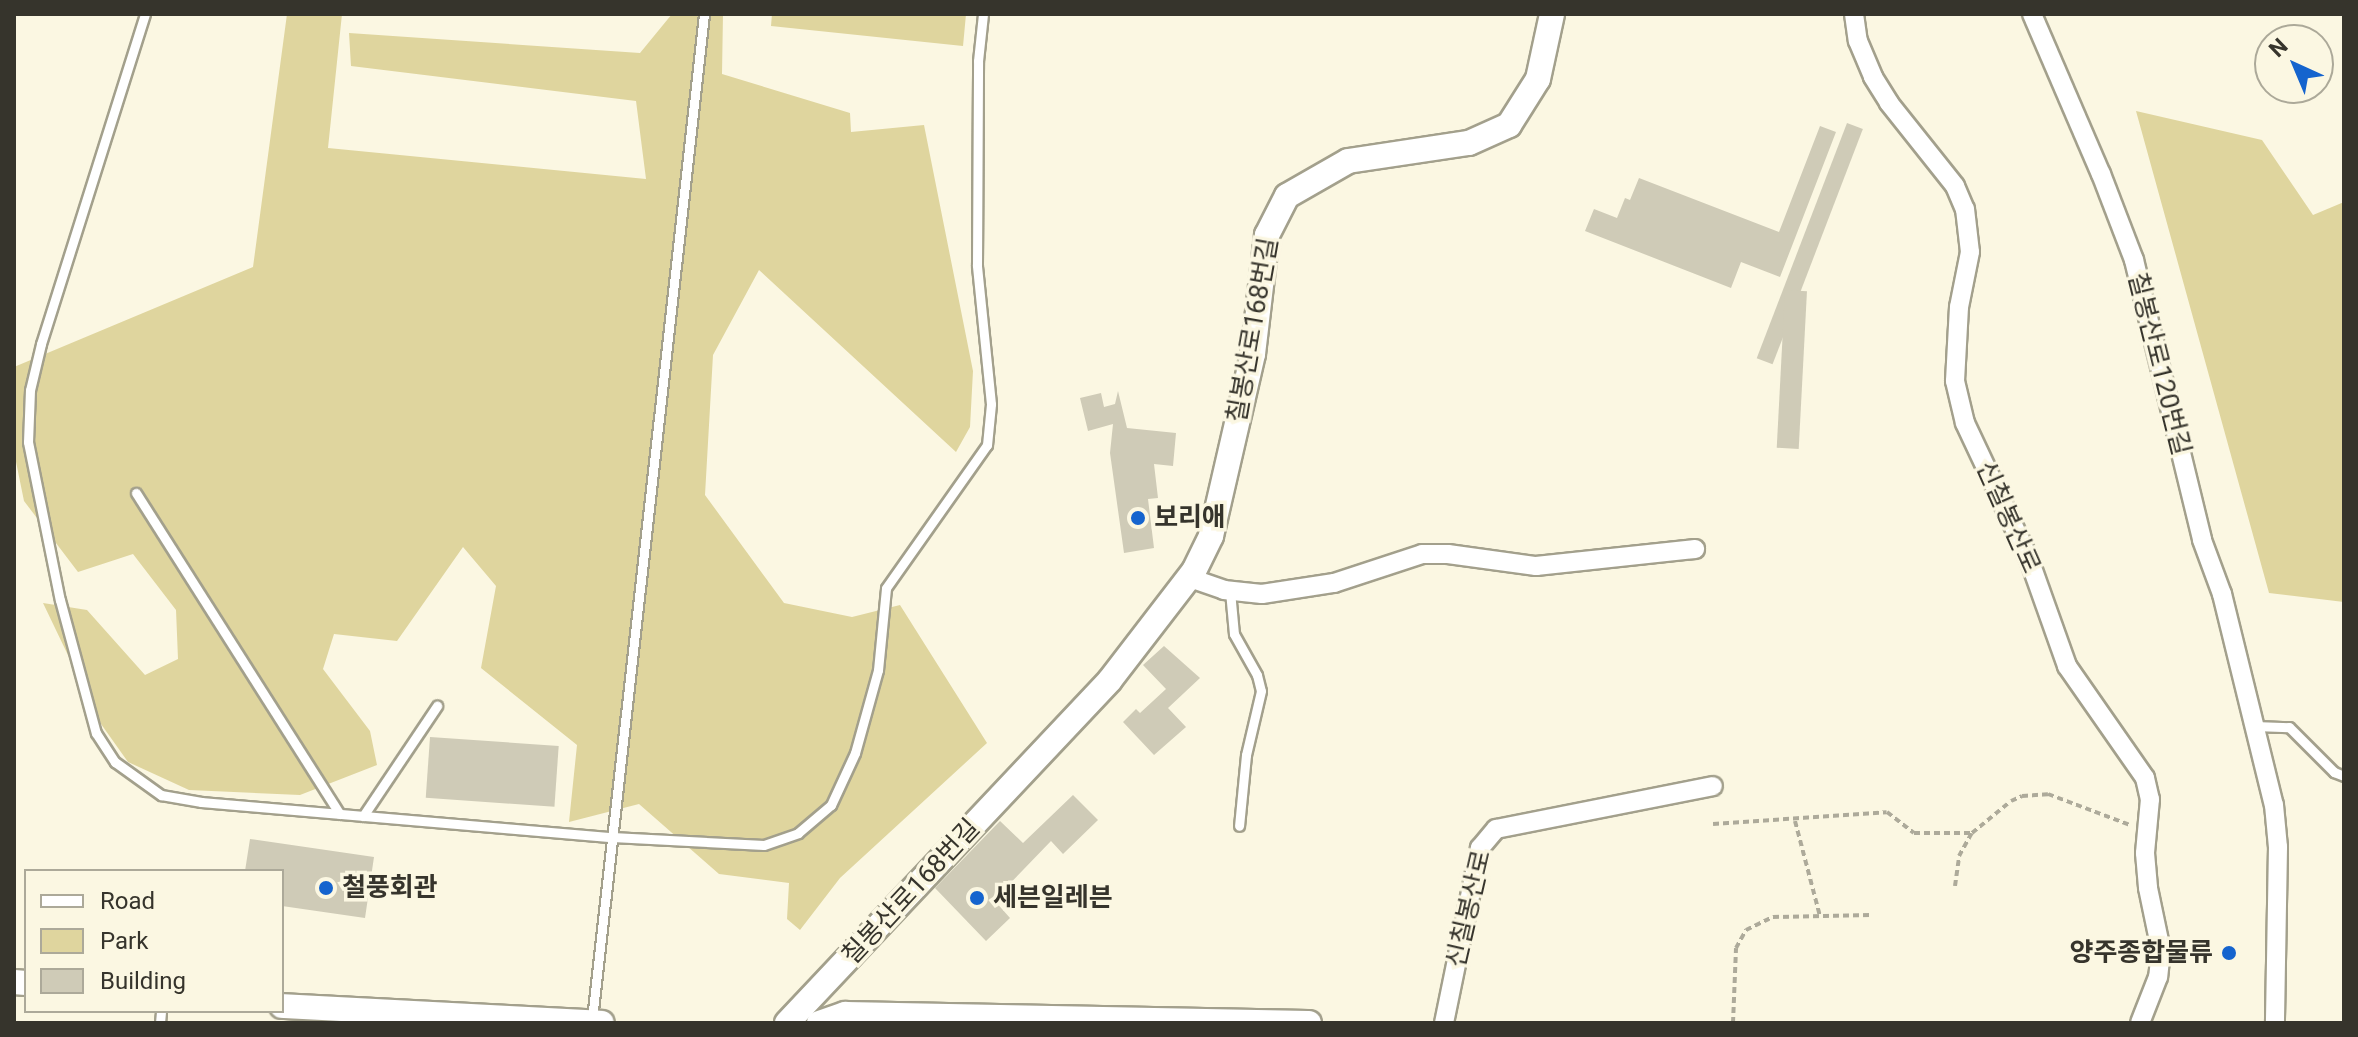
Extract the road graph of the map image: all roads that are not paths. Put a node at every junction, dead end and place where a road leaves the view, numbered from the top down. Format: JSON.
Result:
{"nodes":[{"id":1,"x":145,"y":14,"type":"edge"},
{"id":2,"x":704,"y":14,"type":"edge"},
{"id":3,"x":983,"y":14,"type":"edge"},
{"id":4,"x":1552,"y":14,"type":"edge"},
{"id":5,"x":1854,"y":14,"type":"edge"},
{"id":6,"x":2032,"y":14,"type":"edge"},
{"id":7,"x":136,"y":493,"type":"dead end"},
{"id":8,"x":1695,"y":549,"type":"dead end"},
{"id":9,"x":1190,"y":578,"type":"junction"},
{"id":10,"x":1230,"y":591,"type":"junction"},
{"id":11,"x":437,"y":706,"type":"dead end"},
{"id":12,"x":2254,"y":726,"type":"junction"},
{"id":13,"x":2344,"y":776,"type":"edge"},
{"id":14,"x":1713,"y":786,"type":"dead end"},
{"id":15,"x":340,"y":814,"type":"junction"},
{"id":16,"x":363,"y":816,"type":"junction"},
{"id":17,"x":1239,"y":826,"type":"dead end"},
{"id":18,"x":612,"y":837,"type":"junction"},
{"id":19,"x":284,"y":1006,"type":"edge"},
{"id":20,"x":592,"y":1023,"type":"edge"},
{"id":21,"x":602,"y":1023,"type":"edge"},
{"id":22,"x":787,"y":1023,"type":"edge"},
{"id":23,"x":819,"y":1023,"type":"edge"},
{"id":24,"x":1309,"y":1023,"type":"edge"},
{"id":25,"x":1444,"y":1023,"type":"edge"},
{"id":26,"x":2140,"y":1023,"type":"edge"},
{"id":27,"x":2275,"y":1023,"type":"edge"}],
"edges":[{"from":1,"to":15,"type":"lane"},
{"from":2,"to":18,"type":"lane"},
{"from":3,"to":18,"type":"lane"},
{"from":4,"to":9,"type":"street","name":"칠봉산로168번길"},
{"from":5,"to":26,"type":"street","name":"신칠봉산로"},
{"from":6,"to":12,"type":"street","name":"칠봉산로120번길"},
{"from":7,"to":15,"type":"lane"},
{"from":8,"to":10,"type":"street"},
{"from":9,"to":10,"type":"street"},
{"from":9,"to":22,"type":"street","name":"칠봉산로168번길"},
{"from":10,"to":17,"type":"lane"},
{"from":11,"to":16,"type":"lane"},
{"from":12,"to":13,"type":"lane"},
{"from":12,"to":27,"type":"street","name":"칠봉산로120번길"},
{"from":14,"to":25,"type":"street","name":"신칠봉산로"},
{"from":15,"to":16,"type":"lane"},
{"from":16,"to":18,"type":"lane"},
{"from":18,"to":20,"type":"lane"},
{"from":19,"to":20,"type":"street"},
{"from":20,"to":21,"type":"street"},
{"from":23,"to":24,"type":"street"}]}
